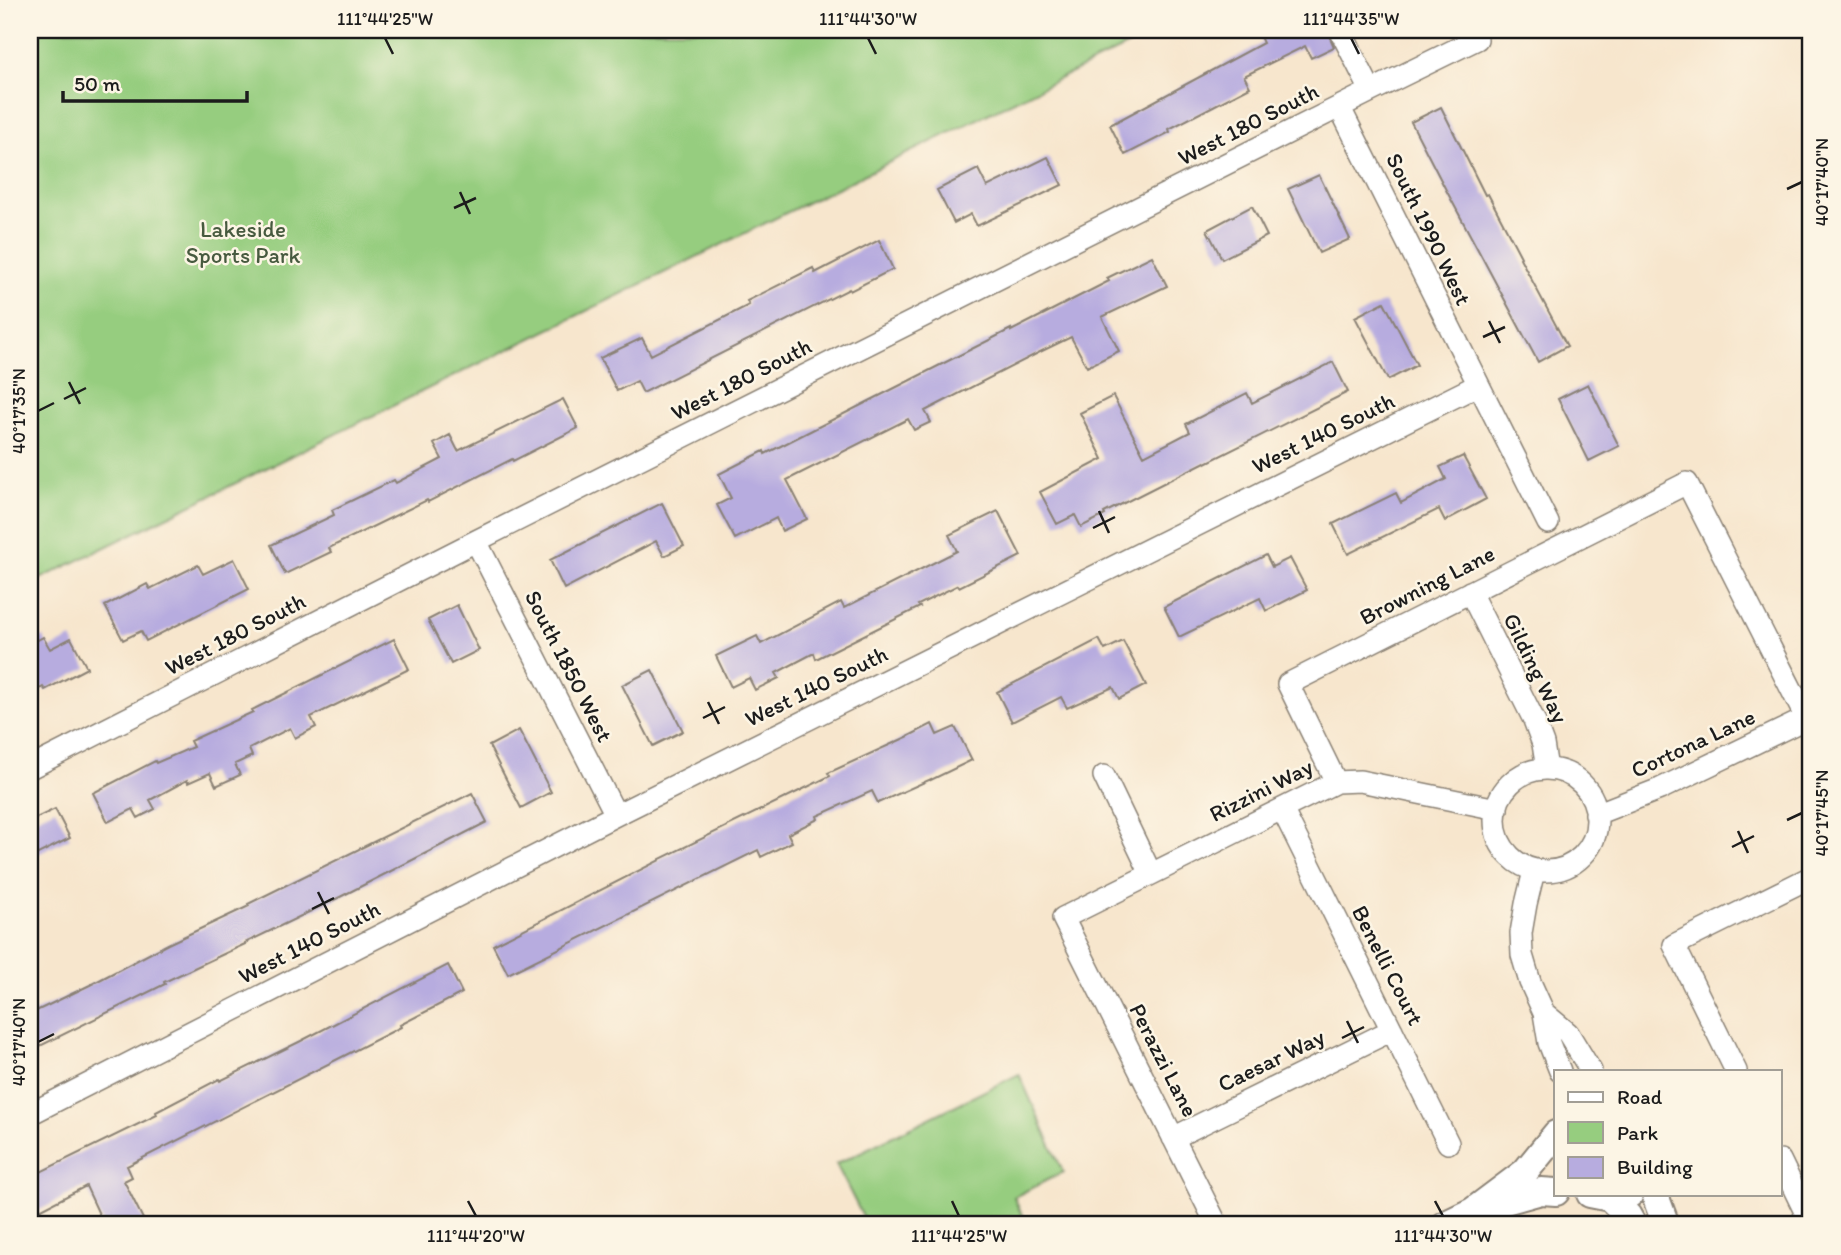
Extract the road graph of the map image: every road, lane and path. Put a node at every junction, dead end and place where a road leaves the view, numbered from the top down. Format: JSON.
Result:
{"nodes":[{"id":1,"x":1340,"y":30,"type":"edge"},
{"id":2,"x":1477,"y":39,"type":"dead end"},
{"id":3,"x":1371,"y":91,"type":"junction"},
{"id":4,"x":1340,"y":108,"type":"junction"},
{"id":5,"x":1478,"y":386,"type":"junction"},
{"id":6,"x":1548,"y":523,"type":"dead end"},
{"id":7,"x":476,"y":541,"type":"junction"},
{"id":8,"x":1470,"y":592,"type":"junction"},
{"id":9,"x":1809,"y":717,"type":"edge"},
{"id":10,"x":30,"y":768,"type":"edge"},
{"id":11,"x":1547,"y":769,"type":"junction"},
{"id":12,"x":1104,"y":776,"type":"dead end"},
{"id":13,"x":1336,"y":782,"type":"junction"},
{"id":14,"x":1282,"y":809,"type":"junction"},
{"id":15,"x":1497,"y":809,"type":"junction"},
{"id":16,"x":1596,"y":814,"type":"junction"},
{"id":17,"x":616,"y":815,"type":"junction"},
{"id":18,"x":1534,"y":870,"type":"junction"},
{"id":19,"x":1151,"y":874,"type":"junction"},
{"id":20,"x":1811,"y":877,"type":"edge"},
{"id":21,"x":1063,"y":918,"type":"joint"},
{"id":22,"x":1544,"y":1013,"type":"junction"},
{"id":23,"x":1392,"y":1030,"type":"junction"},
{"id":24,"x":1560,"y":1070,"type":"edge"},
{"id":25,"x":1590,"y":1070,"type":"edge"},
{"id":26,"x":1736,"y":1070,"type":"edge"},
{"id":27,"x":30,"y":1114,"type":"edge"},
{"id":28,"x":1554,"y":1136,"type":"edge"},
{"id":29,"x":1173,"y":1138,"type":"junction"},
{"id":30,"x":1448,"y":1143,"type":"dead end"},
{"id":31,"x":1782,"y":1162,"type":"edge"},
{"id":32,"x":1802,"y":1183,"type":"edge"},
{"id":33,"x":1554,"y":1192,"type":"edge"},
{"id":34,"x":1602,"y":1196,"type":"edge"},
{"id":35,"x":1656,"y":1196,"type":"edge"},
{"id":36,"x":1473,"y":1211,"type":"junction"},
{"id":37,"x":1811,"y":1224,"type":"edge"},
{"id":38,"x":1217,"y":1225,"type":"edge"},
{"id":39,"x":1444,"y":1225,"type":"edge"},
{"id":40,"x":1633,"y":1225,"type":"edge"},
{"id":41,"x":1666,"y":1225,"type":"edge"}],
"edges":[{"from":1,"to":3,"type":"street"},
{"from":2,"to":3,"type":"street","name":"West 180 South"},
{"from":3,"to":4,"type":"street","name":"West 180 South"},
{"from":4,"to":5,"type":"street","name":"South 1990 West"},
{"from":4,"to":7,"type":"street","name":"West 180 South"},
{"from":5,"to":6,"type":"street","name":"South 1990 West"},
{"from":5,"to":17,"type":"street","name":"West 140 South"},
{"from":7,"to":10,"type":"street","name":"West 180 South"},
{"from":7,"to":17,"type":"street","name":"South 1850 West"},
{"from":8,"to":9,"type":"street","name":"Browning Lane"},
{"from":8,"to":11,"type":"street","name":"Gilding Way"},
{"from":8,"to":13,"type":"street","name":"Browning Lane"},
{"from":9,"to":16,"type":"street","name":"Cortona Lane"},
{"from":11,"to":15,"type":"street"},
{"from":11,"to":16,"type":"street"},
{"from":12,"to":19,"type":"street"},
{"from":13,"to":14,"type":"street","name":"Rizzini Way"},
{"from":13,"to":15,"type":"street","name":"Rizzini Way"},
{"from":14,"to":19,"type":"street","name":"Rizzini Way"},
{"from":14,"to":23,"type":"street","name":"Benelli Court"},
{"from":15,"to":18,"type":"street"},
{"from":16,"to":18,"type":"street"},
{"from":17,"to":27,"type":"street","name":"West 140 South"},
{"from":18,"to":22,"type":"street"},
{"from":19,"to":21,"type":"street","name":"Rizzini Way"},
{"from":20,"to":26,"type":"street"},
{"from":21,"to":29,"type":"street","name":"Perazzi Lane"},
{"from":22,"to":24,"type":"street"},
{"from":22,"to":25,"type":"street"},
{"from":23,"to":29,"type":"street","name":"Caesar Way"},
{"from":23,"to":30,"type":"street","name":"Benelli Court"},
{"from":28,"to":36,"type":"street"},
{"from":29,"to":38,"type":"street","name":"Perazzi Lane"},
{"from":31,"to":32,"type":"street"},
{"from":32,"to":37,"type":"street"},
{"from":33,"to":36,"type":"street"},
{"from":34,"to":40,"type":"street"},
{"from":35,"to":41,"type":"street"},
{"from":36,"to":39,"type":"street"}]}
